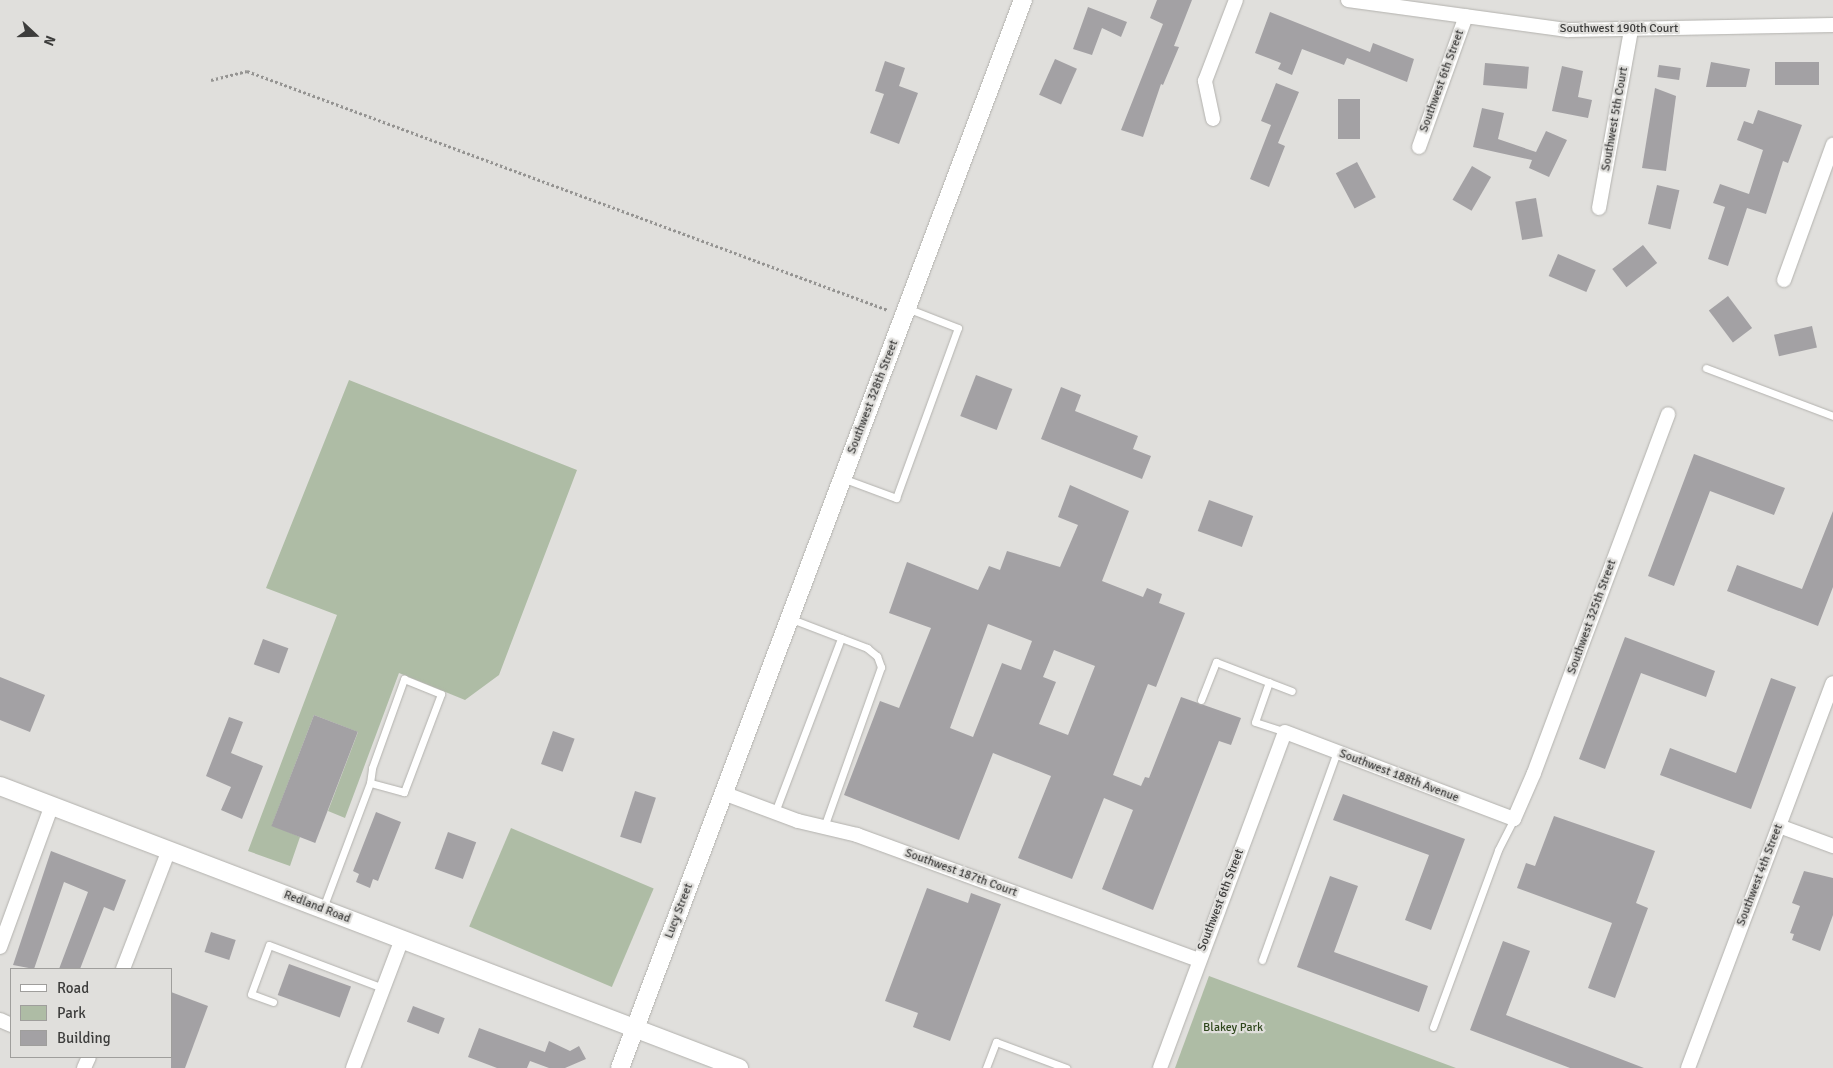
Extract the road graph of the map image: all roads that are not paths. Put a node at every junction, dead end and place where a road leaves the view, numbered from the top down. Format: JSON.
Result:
{"nodes":[{"id":1,"x":1023,"y":0,"type":"edge"},
{"id":2,"x":1236,"y":0,"type":"edge"},
{"id":3,"x":1348,"y":0,"type":"edge"},
{"id":4,"x":1466,"y":16,"type":"junction"},
{"id":5,"x":1833,"y":25,"type":"edge"},
{"id":6,"x":1631,"y":30,"type":"junction"},
{"id":7,"x":1213,"y":119,"type":"dead end"},
{"id":8,"x":1833,"y":145,"type":"edge"},
{"id":9,"x":1419,"y":147,"type":"dead end"},
{"id":10,"x":1599,"y":208,"type":"dead end"},
{"id":11,"x":1784,"y":280,"type":"dead end"},
{"id":12,"x":905,"y":312,"type":"junction"},
{"id":13,"x":1706,"y":368,"type":"dead end"},
{"id":14,"x":1668,"y":414,"type":"dead end"},
{"id":15,"x":1833,"y":416,"type":"edge"},
{"id":16,"x":842,"y":478,"type":"junction"},
{"id":17,"x":789,"y":618,"type":"junction"},
{"id":18,"x":840,"y":638,"type":"junction"},
{"id":19,"x":1269,"y":682,"type":"junction"},
{"id":20,"x":1833,"y":683,"type":"edge"},
{"id":21,"x":1292,"y":691,"type":"dead end"},
{"id":22,"x":1201,"y":700,"type":"dead end"},
{"id":23,"x":1285,"y":732,"type":"junction"},
{"id":24,"x":1337,"y":752,"type":"junction"},
{"id":25,"x":370,"y":783,"type":"junction"},
{"id":26,"x":0,"y":786,"type":"edge"},
{"id":27,"x":723,"y":794,"type":"junction"},
{"id":28,"x":52,"y":806,"type":"junction"},
{"id":29,"x":775,"y":812,"type":"junction"},
{"id":30,"x":1514,"y":819,"type":"junction"},
{"id":31,"x":1779,"y":826,"type":"junction"},
{"id":32,"x":824,"y":827,"type":"junction"},
{"id":33,"x":1833,"y":846,"type":"edge"},
{"id":34,"x":168,"y":850,"type":"junction"},
{"id":35,"x":323,"y":909,"type":"junction"},
{"id":36,"x":402,"y":939,"type":"junction"},
{"id":37,"x":0,"y":947,"type":"edge"},
{"id":38,"x":1198,"y":960,"type":"junction"},
{"id":39,"x":1262,"y":960,"type":"dead end"},
{"id":40,"x":123,"y":968,"type":"edge"},
{"id":41,"x":383,"y":988,"type":"junction"},
{"id":42,"x":273,"y":1002,"type":"dead end"},
{"id":43,"x":1433,"y":1027,"type":"dead end"},
{"id":44,"x":635,"y":1028,"type":"junction"},
{"id":45,"x":353,"y":1068,"type":"edge"},
{"id":46,"x":620,"y":1068,"type":"edge"},
{"id":47,"x":739,"y":1068,"type":"edge"},
{"id":48,"x":986,"y":1068,"type":"edge"},
{"id":49,"x":1066,"y":1068,"type":"edge"},
{"id":50,"x":1160,"y":1068,"type":"edge"},
{"id":51,"x":1688,"y":1068,"type":"edge"}],
"edges":[{"from":1,"to":12,"type":"street","name":"Southwest 328th Street"},
{"from":2,"to":7,"type":"street"},
{"from":3,"to":4,"type":"street","name":"Southwest 190th Court"},
{"from":4,"to":6,"type":"street","name":"Southwest 190th Court"},
{"from":4,"to":9,"type":"street","name":"Southwest 6th Street"},
{"from":5,"to":6,"type":"street","name":"Southwest 190th Court"},
{"from":6,"to":10,"type":"street","name":"Southwest 5th Court"},
{"from":8,"to":11,"type":"street"},
{"from":12,"to":16,"type":"street","name":"Southwest 328th Street"},
{"from":12,"to":16,"type":"lane"},
{"from":13,"to":15,"type":"lane"},
{"from":14,"to":30,"type":"street","name":"Southwest 325th Street"},
{"from":16,"to":17,"type":"street","name":"Southwest 328th Street"},
{"from":17,"to":18,"type":"lane"},
{"from":17,"to":27,"type":"street","name":"Southwest 328th Street"},
{"from":18,"to":29,"type":"lane"},
{"from":18,"to":32,"type":"lane"},
{"from":19,"to":21,"type":"lane"},
{"from":19,"to":22,"type":"lane"},
{"from":19,"to":23,"type":"lane"},
{"from":20,"to":31,"type":"street","name":"Southwest 4th Street"},
{"from":23,"to":24,"type":"street","name":"Southwest 188th Avenue"},
{"from":23,"to":38,"type":"street","name":"Southwest 6th Street"},
{"from":24,"to":30,"type":"street","name":"Southwest 188th Avenue"},
{"from":24,"to":39,"type":"lane"},
{"from":25,"to":25,"type":"lane"},
{"from":25,"to":35,"type":"lane"},
{"from":26,"to":28,"type":"street","name":"Redland Road"},
{"from":27,"to":29,"type":"street","name":"Southwest 187th Court"},
{"from":27,"to":44,"type":"street","name":"Lucy Street"},
{"from":28,"to":34,"type":"street","name":"Redland Road"},
{"from":28,"to":37,"type":"street"},
{"from":29,"to":32,"type":"street","name":"Southwest 187th Court"},
{"from":30,"to":43,"type":"lane"},
{"from":31,"to":33,"type":"street"},
{"from":31,"to":51,"type":"street","name":"Southwest 4th Street"},
{"from":32,"to":38,"type":"street","name":"Southwest 187th Court"},
{"from":34,"to":35,"type":"street","name":"Redland Road"},
{"from":34,"to":40,"type":"street"},
{"from":35,"to":36,"type":"street","name":"Redland Road"},
{"from":36,"to":41,"type":"street"},
{"from":36,"to":44,"type":"street","name":"Redland Road"},
{"from":38,"to":50,"type":"street","name":"Southwest 6th Street"},
{"from":41,"to":42,"type":"lane"},
{"from":41,"to":45,"type":"street"},
{"from":44,"to":46,"type":"street","name":"Lucy Street"},
{"from":44,"to":47,"type":"street","name":"Redland Road"},
{"from":48,"to":49,"type":"lane"}]}
